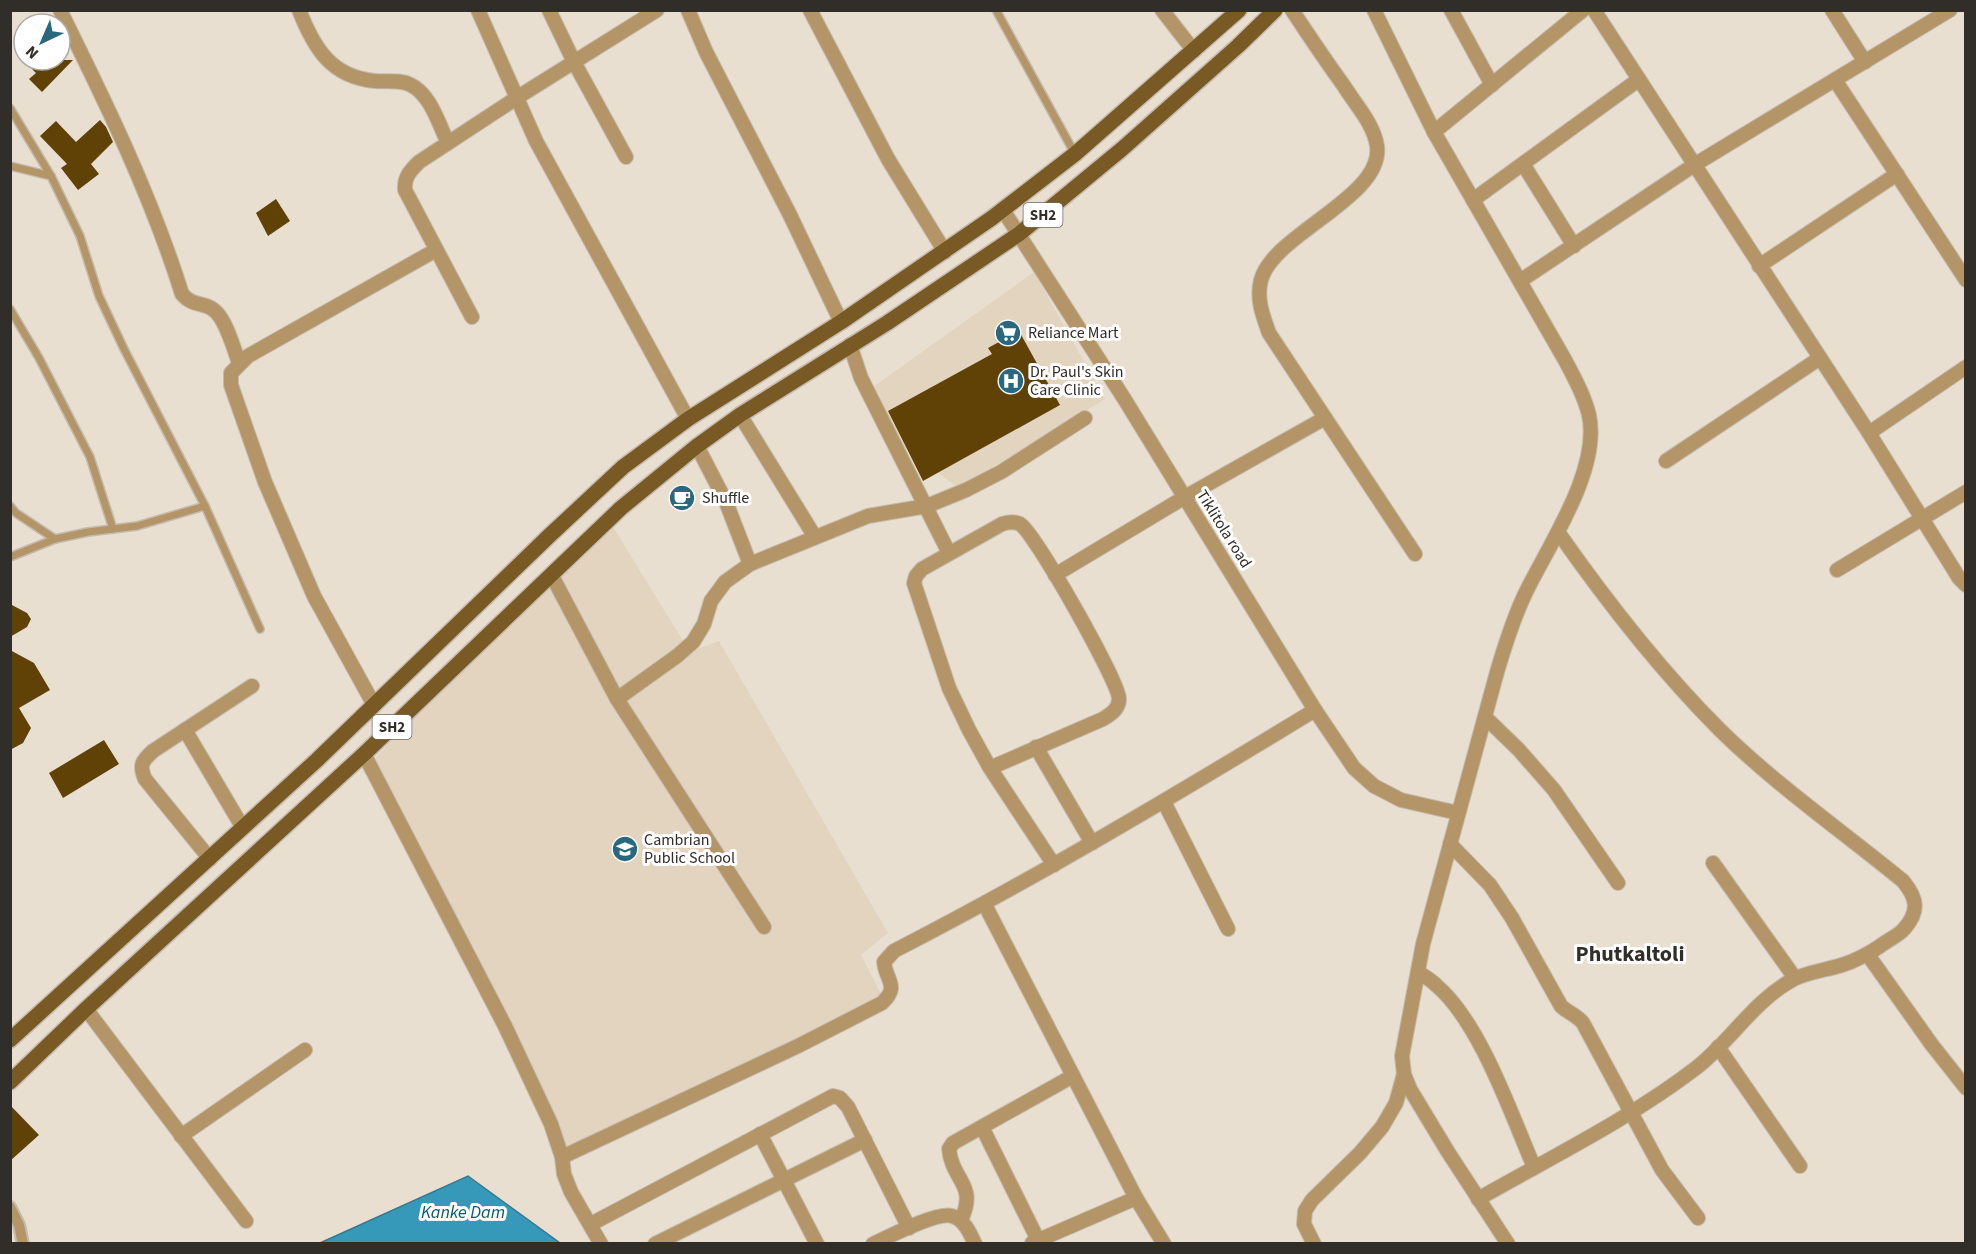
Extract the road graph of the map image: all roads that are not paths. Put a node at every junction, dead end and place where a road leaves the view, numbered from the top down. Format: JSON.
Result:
{"nodes":[{"id":1,"x":60,"y":10,"type":"edge"},
{"id":2,"x":299,"y":10,"type":"edge"},
{"id":3,"x":478,"y":10,"type":"edge"},
{"id":4,"x":549,"y":10,"type":"edge"},
{"id":5,"x":657,"y":10,"type":"edge"},
{"id":6,"x":688,"y":10,"type":"edge"},
{"id":7,"x":810,"y":10,"type":"edge"},
{"id":8,"x":996,"y":10,"type":"edge"},
{"id":9,"x":1162,"y":10,"type":"edge"},
{"id":10,"x":1239,"y":10,"type":"edge"},
{"id":11,"x":1275,"y":10,"type":"edge"},
{"id":12,"x":1292,"y":10,"type":"edge"},
{"id":13,"x":1374,"y":10,"type":"edge"},
{"id":14,"x":1451,"y":10,"type":"edge"},
{"id":15,"x":1583,"y":10,"type":"edge"},
{"id":16,"x":1594,"y":10,"type":"edge"},
{"id":17,"x":1832,"y":10,"type":"edge"},
{"id":18,"x":1950,"y":10,"type":"edge"},
{"id":19,"x":1194,"y":51,"type":"junction"},
{"id":20,"x":574,"y":62,"type":"junction"},
{"id":21,"x":1865,"y":62,"type":"junction"},
{"id":22,"x":1638,"y":80,"type":"junction"},
{"id":23,"x":1835,"y":80,"type":"junction"},
{"id":24,"x":1492,"y":85,"type":"junction"},
{"id":25,"x":518,"y":97,"type":"junction"},
{"id":26,"x":10,"y":108,"type":"edge"},
{"id":27,"x":1434,"y":132,"type":"junction"},
{"id":28,"x":448,"y":143,"type":"junction"},
{"id":29,"x":1075,"y":154,"type":"junction"},
{"id":30,"x":627,"y":157,"type":"dead end"},
{"id":31,"x":1523,"y":164,"type":"junction"},
{"id":32,"x":1694,"y":165,"type":"junction"},
{"id":33,"x":10,"y":166,"type":"edge"},
{"id":34,"x":1897,"y":174,"type":"junction"},
{"id":35,"x":51,"y":176,"type":"junction"},
{"id":36,"x":1473,"y":200,"type":"junction"},
{"id":37,"x":1003,"y":210,"type":"junction"},
{"id":38,"x":1019,"y":234,"type":"junction"},
{"id":39,"x":1574,"y":246,"type":"junction"},
{"id":40,"x":436,"y":250,"type":"junction"},
{"id":41,"x":945,"y":252,"type":"junction"},
{"id":42,"x":1759,"y":266,"type":"junction"},
{"id":43,"x":1964,"y":276,"type":"edge"},
{"id":44,"x":1520,"y":281,"type":"junction"},
{"id":45,"x":10,"y":309,"type":"edge"},
{"id":46,"x":472,"y":317,"type":"dead end"},
{"id":47,"x":841,"y":322,"type":"junction"},
{"id":48,"x":850,"y":345,"type":"junction"},
{"id":49,"x":1820,"y":358,"type":"junction"},
{"id":50,"x":239,"y":363,"type":"junction"},
{"id":51,"x":1965,"y":367,"type":"edge"},
{"id":52,"x":740,"y":415,"type":"junction"},
{"id":53,"x":1085,"y":418,"type":"dead end"},
{"id":54,"x":1325,"y":418,"type":"junction"},
{"id":55,"x":688,"y":419,"type":"junction"},
{"id":56,"x":1869,"y":433,"type":"junction"},
{"id":57,"x":697,"y":446,"type":"junction"},
{"id":58,"x":1666,"y":461,"type":"dead end"},
{"id":59,"x":1965,"y":492,"type":"edge"},
{"id":60,"x":1185,"y":497,"type":"junction"},
{"id":61,"x":10,"y":506,"type":"edge"},
{"id":62,"x":205,"y":506,"type":"junction"},
{"id":63,"x":927,"y":506,"type":"junction"},
{"id":64,"x":1922,"y":517,"type":"junction"},
{"id":65,"x":113,"y":529,"type":"junction"},
{"id":66,"x":1558,"y":532,"type":"junction"},
{"id":67,"x":815,"y":537,"type":"junction"},
{"id":68,"x":55,"y":538,"type":"junction"},
{"id":69,"x":949,"y":553,"type":"junction"},
{"id":70,"x":1414,"y":554,"type":"dead end"},
{"id":71,"x":10,"y":557,"type":"edge"},
{"id":72,"x":750,"y":564,"type":"junction"},
{"id":73,"x":1837,"y":570,"type":"dead end"},
{"id":74,"x":1055,"y":575,"type":"junction"},
{"id":75,"x":552,"y":576,"type":"junction"},
{"id":76,"x":1965,"y":585,"type":"edge"},
{"id":77,"x":260,"y":629,"type":"dead end"},
{"id":78,"x":252,"y":686,"type":"dead end"},
{"id":79,"x":617,"y":699,"type":"junction"},
{"id":80,"x":374,"y":705,"type":"junction"},
{"id":81,"x":1316,"y":710,"type":"junction"},
{"id":82,"x":1485,"y":717,"type":"junction"},
{"id":83,"x":185,"y":730,"type":"junction"},
{"id":84,"x":1036,"y":747,"type":"junction"},
{"id":85,"x":364,"y":754,"type":"junction"},
{"id":86,"x":990,"y":768,"type":"junction"},
{"id":87,"x":1164,"y":802,"type":"junction"},
{"id":88,"x":1458,"y":813,"type":"junction"},
{"id":89,"x":243,"y":828,"type":"junction"},
{"id":90,"x":1092,"y":843,"type":"junction"},
{"id":91,"x":1450,"y":844,"type":"junction"},
{"id":92,"x":210,"y":859,"type":"junction"},
{"id":93,"x":1713,"y":863,"type":"dead end"},
{"id":94,"x":1054,"y":865,"type":"junction"},
{"id":95,"x":1618,"y":883,"type":"dead end"},
{"id":96,"x":985,"y":905,"type":"junction"},
{"id":97,"x":764,"y":927,"type":"dead end"},
{"id":98,"x":1228,"y":929,"type":"dead end"},
{"id":99,"x":1868,"y":955,"type":"junction"},
{"id":100,"x":1418,"y":972,"type":"junction"},
{"id":101,"x":1795,"y":978,"type":"junction"},
{"id":102,"x":86,"y":1009,"type":"junction"},
{"id":103,"x":10,"y":1040,"type":"edge"},
{"id":104,"x":1718,"y":1047,"type":"junction"},
{"id":105,"x":305,"y":1050,"type":"dead end"},
{"id":106,"x":1404,"y":1074,"type":"junction"},
{"id":107,"x":1073,"y":1076,"type":"junction"},
{"id":108,"x":10,"y":1082,"type":"edge"},
{"id":109,"x":1965,"y":1088,"type":"edge"},
{"id":110,"x":1632,"y":1111,"type":"junction"},
{"id":111,"x":982,"y":1127,"type":"junction"},
{"id":112,"x":760,"y":1134,"type":"junction"},
{"id":113,"x":181,"y":1136,"type":"junction"},
{"id":114,"x":865,"y":1140,"type":"junction"},
{"id":115,"x":562,"y":1157,"type":"junction"},
{"id":116,"x":1800,"y":1166,"type":"dead end"},
{"id":117,"x":1534,"y":1167,"type":"junction"},
{"id":118,"x":784,"y":1179,"type":"junction"},
{"id":119,"x":1136,"y":1197,"type":"junction"},
{"id":120,"x":1478,"y":1199,"type":"junction"},
{"id":121,"x":10,"y":1207,"type":"edge"},
{"id":122,"x":1698,"y":1218,"type":"dead end"},
{"id":123,"x":961,"y":1220,"type":"junction"},
{"id":124,"x":246,"y":1221,"type":"dead end"},
{"id":125,"x":591,"y":1224,"type":"junction"},
{"id":126,"x":909,"y":1228,"type":"junction"},
{"id":127,"x":1034,"y":1242,"type":"edge"},
{"id":128,"x":23,"y":1244,"type":"edge"},
{"id":129,"x":601,"y":1244,"type":"edge"},
{"id":130,"x":656,"y":1244,"type":"edge"},
{"id":131,"x":818,"y":1244,"type":"edge"},
{"id":132,"x":873,"y":1244,"type":"edge"},
{"id":133,"x":975,"y":1244,"type":"edge"},
{"id":134,"x":1164,"y":1244,"type":"edge"},
{"id":135,"x":1314,"y":1244,"type":"edge"},
{"id":136,"x":1508,"y":1244,"type":"edge"}],
"edges":[{"from":1,"to":50,"type":"street"},
{"from":2,"to":28,"type":"street"},
{"from":3,"to":25,"type":"street"},
{"from":4,"to":20,"type":"street"},
{"from":5,"to":20,"type":"street"},
{"from":6,"to":47,"type":"street"},
{"from":7,"to":41,"type":"street"},
{"from":8,"to":29,"type":"lane"},
{"from":9,"to":19,"type":"street"},
{"from":10,"to":19,"type":"main road","number":"SH2"},
{"from":11,"to":38,"type":"main road","number":"SH2"},
{"from":12,"to":54,"type":"street"},
{"from":13,"to":27,"type":"street"},
{"from":14,"to":24,"type":"street"},
{"from":15,"to":24,"type":"street"},
{"from":16,"to":22,"type":"street"},
{"from":17,"to":21,"type":"street"},
{"from":18,"to":21,"type":"street"},
{"from":19,"to":29,"type":"main road","number":"SH2"},
{"from":20,"to":25,"type":"street"},
{"from":20,"to":30,"type":"street"},
{"from":21,"to":23,"type":"street"},
{"from":22,"to":31,"type":"street"},
{"from":22,"to":32,"type":"street"},
{"from":23,"to":32,"type":"street"},
{"from":23,"to":34,"type":"street"},
{"from":24,"to":27,"type":"street"},
{"from":25,"to":28,"type":"street"},
{"from":25,"to":55,"type":"street"},
{"from":26,"to":35,"type":"lane"},
{"from":27,"to":36,"type":"street"},
{"from":28,"to":40,"type":"street"},
{"from":29,"to":37,"type":"main road","number":"SH2"},
{"from":31,"to":36,"type":"street"},
{"from":31,"to":39,"type":"street"},
{"from":32,"to":39,"type":"street"},
{"from":32,"to":42,"type":"street"},
{"from":33,"to":35,"type":"lane"},
{"from":34,"to":42,"type":"street"},
{"from":34,"to":43,"type":"street"},
{"from":35,"to":62,"type":"lane"},
{"from":36,"to":44,"type":"street"},
{"from":37,"to":38,"type":"street","name":"Tiklitola road"},
{"from":37,"to":41,"type":"main road","number":"SH2"},
{"from":38,"to":48,"type":"main road","number":"SH2"},
{"from":38,"to":60,"type":"street","name":"Tiklitola road"},
{"from":39,"to":44,"type":"street"},
{"from":40,"to":46,"type":"street"},
{"from":40,"to":50,"type":"street"},
{"from":41,"to":47,"type":"main road","number":"SH2"},
{"from":42,"to":49,"type":"street"},
{"from":44,"to":66,"type":"street"},
{"from":45,"to":65,"type":"lane"},
{"from":47,"to":55,"type":"main road","number":"SH2"},
{"from":48,"to":52,"type":"main road","number":"SH2"},
{"from":48,"to":63,"type":"street"},
{"from":49,"to":56,"type":"street"},
{"from":49,"to":58,"type":"street"},
{"from":50,"to":80,"type":"street"},
{"from":51,"to":56,"type":"street"},
{"from":52,"to":57,"type":"main road","number":"SH2"},
{"from":52,"to":67,"type":"street"},
{"from":53,"to":63,"type":"street"},
{"from":54,"to":60,"type":"street"},
{"from":54,"to":70,"type":"street"},
{"from":55,"to":80,"type":"main road","number":"SH2"},
{"from":56,"to":64,"type":"street"},
{"from":57,"to":72,"type":"street"},
{"from":57,"to":75,"type":"main road","number":"SH2"},
{"from":59,"to":64,"type":"street"},
{"from":60,"to":74,"type":"street"},
{"from":60,"to":81,"type":"street","name":"Tiklitola road"},
{"from":61,"to":68,"type":"lane"},
{"from":62,"to":65,"type":"lane"},
{"from":62,"to":77,"type":"lane"},
{"from":63,"to":67,"type":"street"},
{"from":63,"to":69,"type":"street"},
{"from":64,"to":73,"type":"street"},
{"from":64,"to":76,"type":"street"},
{"from":65,"to":68,"type":"lane"},
{"from":66,"to":82,"type":"street"},
{"from":66,"to":99,"type":"street"},
{"from":67,"to":72,"type":"street"},
{"from":68,"to":71,"type":"lane"},
{"from":69,"to":74,"type":"street"},
{"from":69,"to":86,"type":"street"},
{"from":72,"to":79,"type":"street"},
{"from":74,"to":84,"type":"street"},
{"from":75,"to":79,"type":"street"},
{"from":75,"to":85,"type":"main road","number":"SH2"},
{"from":78,"to":83,"type":"street"},
{"from":79,"to":97,"type":"street"},
{"from":80,"to":89,"type":"main road","number":"SH2"},
{"from":81,"to":87,"type":"street"},
{"from":81,"to":88,"type":"street","name":"Tiklitola road"},
{"from":82,"to":88,"type":"street"},
{"from":82,"to":95,"type":"street"},
{"from":83,"to":89,"type":"street"},
{"from":83,"to":92,"type":"street"},
{"from":84,"to":86,"type":"street"},
{"from":84,"to":90,"type":"street"},
{"from":85,"to":102,"type":"main road","number":"SH2"},
{"from":85,"to":115,"type":"street"},
{"from":86,"to":94,"type":"street"},
{"from":87,"to":90,"type":"street"},
{"from":87,"to":98,"type":"street"},
{"from":88,"to":91,"type":"street"},
{"from":89,"to":92,"type":"main road","number":"SH2"},
{"from":90,"to":94,"type":"street"},
{"from":91,"to":100,"type":"street"},
{"from":91,"to":110,"type":"street"},
{"from":92,"to":103,"type":"main road","number":"SH2"},
{"from":93,"to":101,"type":"street"},
{"from":94,"to":96,"type":"street"},
{"from":96,"to":107,"type":"street"},
{"from":96,"to":115,"type":"street"},
{"from":99,"to":101,"type":"street"},
{"from":99,"to":109,"type":"street"},
{"from":100,"to":106,"type":"street"},
{"from":100,"to":117,"type":"street"},
{"from":101,"to":104,"type":"street"},
{"from":102,"to":108,"type":"main road","number":"SH2"},
{"from":102,"to":113,"type":"street"},
{"from":104,"to":110,"type":"street"},
{"from":104,"to":116,"type":"street"},
{"from":105,"to":113,"type":"street"},
{"from":106,"to":120,"type":"street"},
{"from":106,"to":135,"type":"street"},
{"from":107,"to":111,"type":"street"},
{"from":107,"to":119,"type":"street"},
{"from":110,"to":117,"type":"street"},
{"from":110,"to":122,"type":"street"},
{"from":111,"to":123,"type":"street"},
{"from":111,"to":127,"type":"street"},
{"from":112,"to":114,"type":"street"},
{"from":112,"to":118,"type":"street"},
{"from":112,"to":125,"type":"street"},
{"from":113,"to":124,"type":"street"},
{"from":114,"to":118,"type":"street"},
{"from":114,"to":126,"type":"street"},
{"from":115,"to":125,"type":"street"},
{"from":117,"to":120,"type":"street"},
{"from":118,"to":130,"type":"street"},
{"from":118,"to":131,"type":"street"},
{"from":119,"to":127,"type":"street"},
{"from":119,"to":134,"type":"street"},
{"from":120,"to":136,"type":"street"},
{"from":121,"to":128,"type":"street"},
{"from":123,"to":126,"type":"street"},
{"from":123,"to":133,"type":"street"},
{"from":125,"to":129,"type":"street"},
{"from":126,"to":132,"type":"street"}]}
